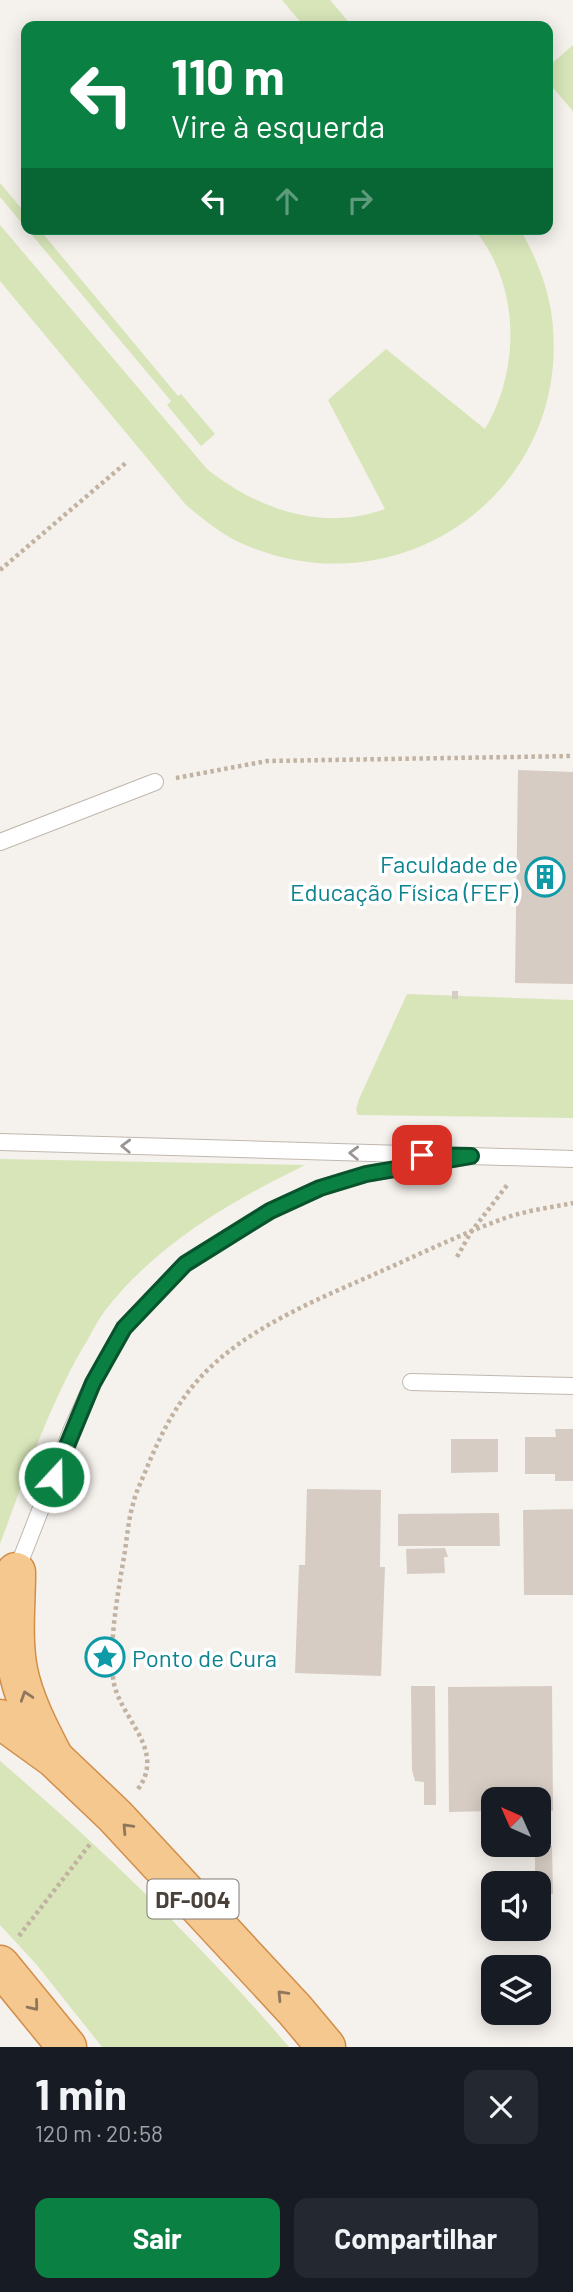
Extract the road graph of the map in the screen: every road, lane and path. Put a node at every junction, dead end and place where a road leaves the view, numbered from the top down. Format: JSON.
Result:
{"nodes":[{"id":1,"x":128,"y":461,"type":"dead end"},
{"id":2,"x":0,"y":570,"type":"edge"},
{"id":3,"x":573,"y":756,"type":"edge"},
{"id":4,"x":155,"y":782,"type":"joint"},
{"id":5,"x":0,"y":842,"type":"edge"},
{"id":6,"x":0,"y":1142,"type":"edge"},
{"id":7,"x":471,"y":1156,"type":"junction"},
{"id":8,"x":573,"y":1159,"type":"edge"},
{"id":9,"x":508,"y":1184,"type":"dead end"},
{"id":10,"x":573,"y":1203,"type":"edge"},
{"id":11,"x":471,"y":1232,"type":"junction"},
{"id":12,"x":457,"y":1257,"type":"dead end"},
{"id":13,"x":411,"y":1382,"type":"dead end"},
{"id":14,"x":573,"y":1387,"type":"edge"},
{"id":15,"x":8,"y":1581,"type":"edge"},
{"id":16,"x":0,"y":1719,"type":"edge"},
{"id":17,"x":54,"y":1758,"type":"junction"},
{"id":18,"x":141,"y":1785,"type":"dead end"},
{"id":19,"x":91,"y":1843,"type":"dead end"},
{"id":20,"x":8,"y":1953,"type":"edge"},
{"id":21,"x":67,"y":2047,"type":"edge"},
{"id":22,"x":326,"y":2047,"type":"edge"}],
"edges":[{"from":1,"to":2,"type":"path"},
{"from":3,"to":4,"type":"path"},
{"from":4,"to":5,"type":"lane"},
{"from":7,"to":6,"type":"lane","one_way":true},
{"from":7,"to":8,"type":"lane"},
{"from":7,"to":15,"type":"lane"},
{"from":9,"to":11,"type":"path"},
{"from":10,"to":11,"type":"path"},
{"from":11,"to":12,"type":"path"},
{"from":11,"to":18,"type":"path"},
{"from":13,"to":14,"type":"lane"},
{"from":17,"to":15,"type":"highway","one_way":true},
{"from":16,"to":17,"type":"highway","number":"DF-004"},
{"from":22,"to":17,"type":"highway","number":"DF-004","one_way":true},
{"from":19,"to":20,"type":"path"},
{"from":20,"to":21,"type":"highway","one_way":true}]}
